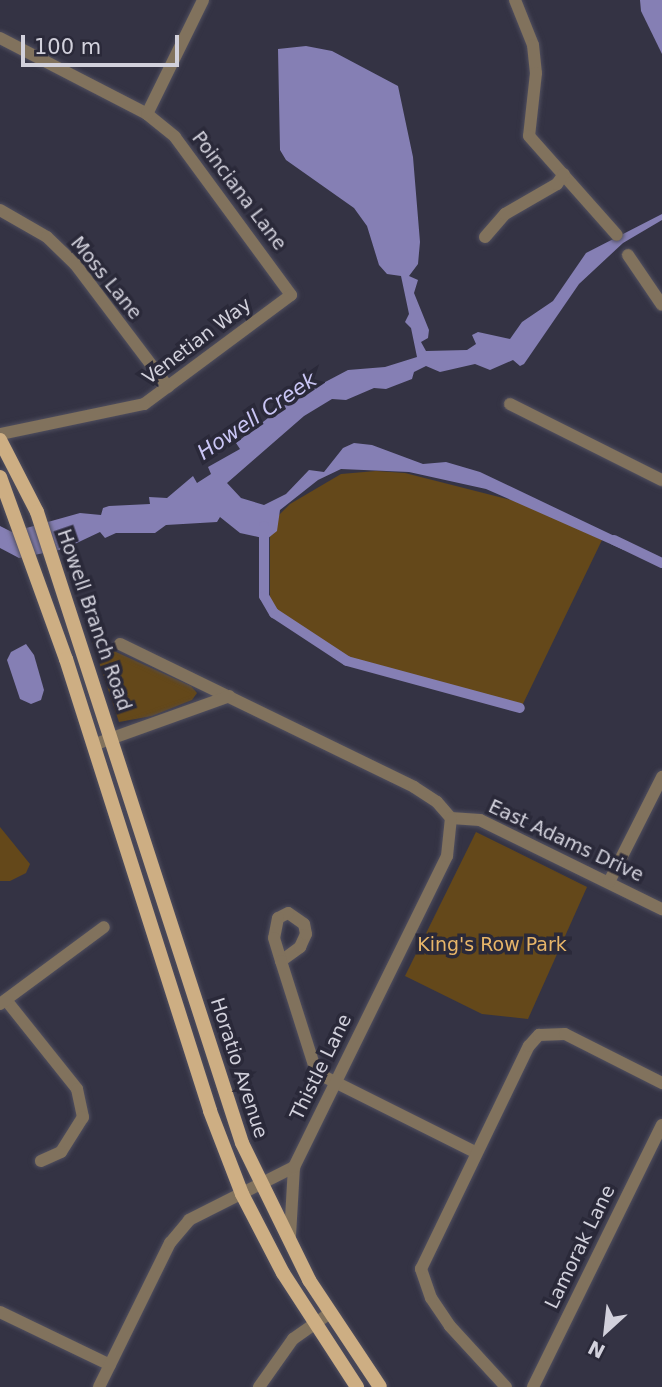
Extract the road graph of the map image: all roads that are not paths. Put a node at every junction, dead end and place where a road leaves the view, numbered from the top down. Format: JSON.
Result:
{"nodes":[{"id":1,"x":203,"y":0,"type":"edge"},
{"id":2,"x":515,"y":0,"type":"edge"},
{"id":3,"x":0,"y":38,"type":"edge"},
{"id":4,"x":147,"y":114,"type":"junction"},
{"id":5,"x":564,"y":174,"type":"junction"},
{"id":6,"x":0,"y":210,"type":"edge"},
{"id":7,"x":617,"y":235,"type":"dead end"},
{"id":8,"x":485,"y":237,"type":"dead end"},
{"id":9,"x":628,"y":255,"type":"dead end"},
{"id":10,"x":291,"y":295,"type":"joint"},
{"id":11,"x":662,"y":305,"type":"edge"},
{"id":12,"x":168,"y":387,"type":"junction"},
{"id":13,"x":510,"y":404,"type":"dead end"},
{"id":14,"x":0,"y":434,"type":"edge"},
{"id":15,"x":0,"y":440,"type":"edge"},
{"id":16,"x":0,"y":477,"type":"edge"},
{"id":17,"x":662,"y":480,"type":"edge"},
{"id":18,"x":120,"y":644,"type":"dead end"},
{"id":19,"x":230,"y":696,"type":"junction"},
{"id":20,"x":113,"y":737,"type":"junction"},
{"id":21,"x":93,"y":744,"type":"junction"},
{"id":22,"x":662,"y":776,"type":"edge"},
{"id":23,"x":451,"y":818,"type":"junction"},
{"id":24,"x":609,"y":882,"type":"junction"},
{"id":25,"x":662,"y":909,"type":"edge"},
{"id":26,"x":104,"y":926,"type":"dead end"},
{"id":27,"x":281,"y":961,"type":"dead end"},
{"id":28,"x":184,"y":962,"type":"junction"},
{"id":29,"x":165,"y":969,"type":"junction"},
{"id":30,"x":3,"y":1002,"type":"edge"},
{"id":31,"x":335,"y":1083,"type":"junction"},
{"id":32,"x":662,"y":1083,"type":"edge"},
{"id":33,"x":662,"y":1125,"type":"edge"},
{"id":34,"x":475,"y":1153,"type":"junction"},
{"id":35,"x":41,"y":1161,"type":"dead end"},
{"id":36,"x":293,"y":1167,"type":"junction"},
{"id":37,"x":261,"y":1187,"type":"junction"},
{"id":38,"x":242,"y":1194,"type":"junction"},
{"id":39,"x":291,"y":1247,"type":"junction"},
{"id":40,"x":0,"y":1312,"type":"edge"},
{"id":41,"x":330,"y":1313,"type":"junction"},
{"id":42,"x":314,"y":1322,"type":"junction"},
{"id":43,"x":110,"y":1365,"type":"junction"},
{"id":44,"x":261,"y":1385,"type":"edge"},
{"id":45,"x":99,"y":1387,"type":"edge"},
{"id":46,"x":357,"y":1387,"type":"edge"},
{"id":47,"x":380,"y":1387,"type":"edge"},
{"id":48,"x":506,"y":1387,"type":"edge"},
{"id":49,"x":533,"y":1387,"type":"edge"}],
"edges":[{"from":1,"to":4,"type":"street"},
{"from":2,"to":5,"type":"street"},
{"from":3,"to":4,"type":"street","name":"Poinciana Lane"},
{"from":4,"to":10,"type":"street","name":"Poinciana Lane"},
{"from":5,"to":7,"type":"street"},
{"from":5,"to":8,"type":"street"},
{"from":6,"to":12,"type":"street","name":"Moss Lane"},
{"from":9,"to":11,"type":"street"},
{"from":10,"to":12,"type":"street","name":"Venetian Way"},
{"from":12,"to":14,"type":"street","name":"Venetian Way"},
{"from":13,"to":17,"type":"street"},
{"from":15,"to":20,"type":"main road","name":"Howell Branch Road"},
{"from":16,"to":21,"type":"main road","name":"Howell Branch Road"},
{"from":18,"to":19,"type":"street"},
{"from":19,"to":20,"type":"street","name":"Howell Branch Road"},
{"from":19,"to":23,"type":"street"},
{"from":20,"to":21,"type":"street"},
{"from":20,"to":28,"type":"main road","name":"Horatio Avenue"},
{"from":21,"to":29,"type":"main road","name":"Horatio Avenue"},
{"from":22,"to":24,"type":"street"},
{"from":23,"to":24,"type":"street","name":"East Adams Drive"},
{"from":23,"to":31,"type":"street","name":"Thistle Lane"},
{"from":24,"to":25,"type":"street","name":"East Adams Drive"},
{"from":26,"to":30,"type":"street"},
{"from":27,"to":31,"type":"street"},
{"from":28,"to":29,"type":"main road"},
{"from":28,"to":37,"type":"main road","name":"Horatio Avenue"},
{"from":29,"to":38,"type":"main road","name":"Horatio Avenue"},
{"from":30,"to":35,"type":"street"},
{"from":31,"to":34,"type":"street"},
{"from":31,"to":36,"type":"street","name":"Thistle Lane"},
{"from":32,"to":34,"type":"street"},
{"from":33,"to":49,"type":"street","name":"Lamorak Lane"},
{"from":34,"to":48,"type":"street"},
{"from":36,"to":37,"type":"street"},
{"from":36,"to":39,"type":"street"},
{"from":37,"to":38,"type":"street"},
{"from":37,"to":39,"type":"main road","name":"Horatio Avenue"},
{"from":38,"to":42,"type":"main road","name":"Horatio Avenue"},
{"from":38,"to":43,"type":"street"},
{"from":39,"to":41,"type":"main road","name":"Horatio Avenue"},
{"from":40,"to":43,"type":"street"},
{"from":41,"to":42,"type":"street"},
{"from":41,"to":47,"type":"main road","name":"Horatio Avenue"},
{"from":42,"to":44,"type":"street"},
{"from":42,"to":46,"type":"main road","name":"Horatio Avenue"},
{"from":43,"to":45,"type":"street"}]}
